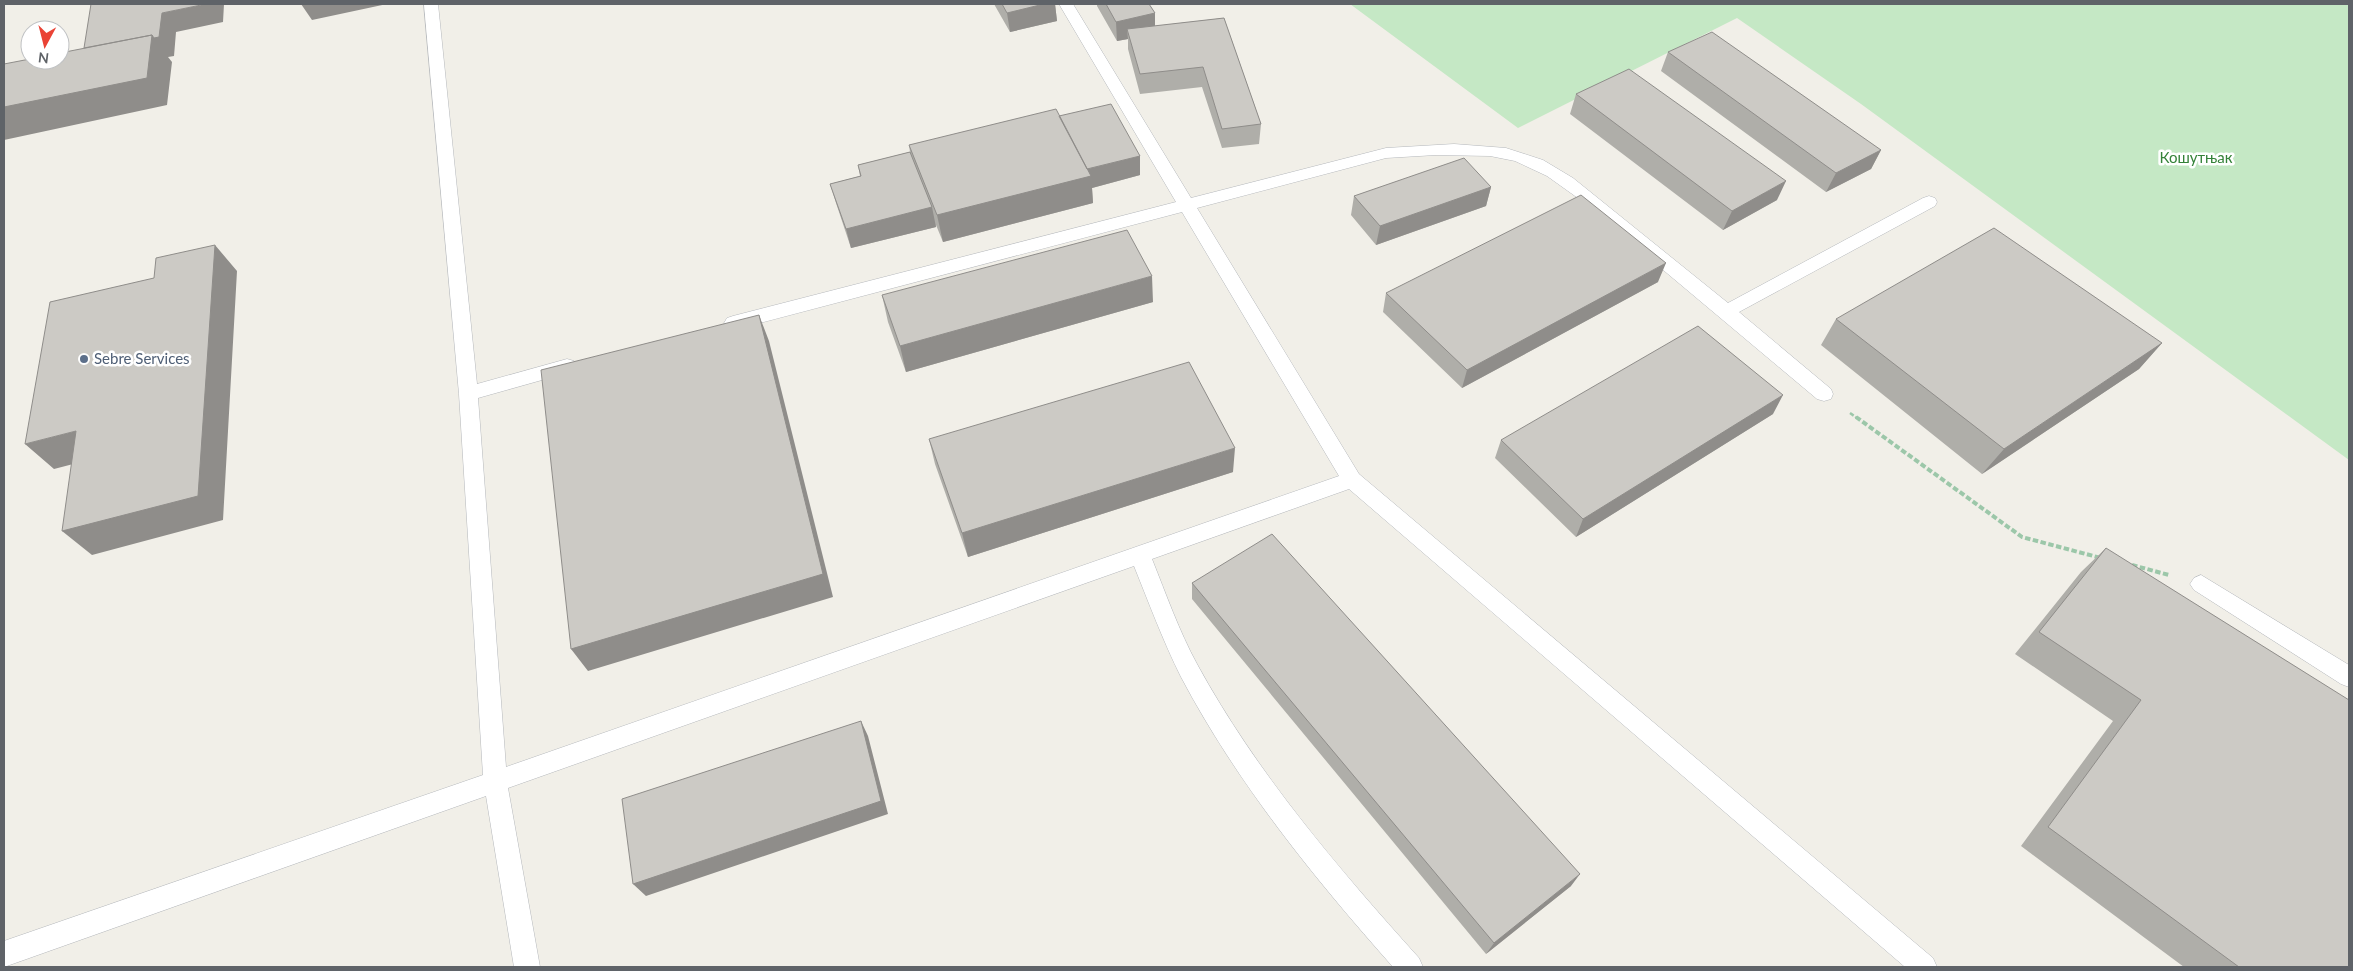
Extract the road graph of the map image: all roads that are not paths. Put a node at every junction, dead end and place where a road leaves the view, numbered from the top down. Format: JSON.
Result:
{"nodes":[{"id":1,"x":431,"y":4,"type":"edge"},
{"id":2,"x":1066,"y":4,"type":"edge"},
{"id":3,"x":1929,"y":202,"type":"dead end"},
{"id":4,"x":1186,"y":204,"type":"junction"},
{"id":5,"x":1727,"y":311,"type":"junction"},
{"id":6,"x":720,"y":326,"type":"edge"},
{"id":7,"x":585,"y":361,"type":"edge"},
{"id":8,"x":468,"y":394,"type":"junction"},
{"id":9,"x":1824,"y":394,"type":"road end"},
{"id":10,"x":1352,"y":480,"type":"junction"},
{"id":11,"x":1140,"y":555,"type":"junction"},
{"id":12,"x":2201,"y":584,"type":"road end"},
{"id":13,"x":2349,"y":677,"type":"edge"},
{"id":14,"x":495,"y":782,"type":"junction"},
{"id":15,"x":4,"y":954,"type":"edge"},
{"id":16,"x":527,"y":967,"type":"edge"},
{"id":17,"x":1410,"y":967,"type":"edge"},
{"id":18,"x":1924,"y":967,"type":"edge"}],
"edges":[{"from":1,"to":8,"type":"lane"},
{"from":2,"to":4,"type":"lane"},
{"from":3,"to":5,"type":"lane"},
{"from":4,"to":5,"type":"lane"},
{"from":4,"to":6,"type":"lane"},
{"from":4,"to":10,"type":"lane"},
{"from":5,"to":9,"type":"lane"},
{"from":7,"to":8,"type":"lane"},
{"from":8,"to":14,"type":"lane"},
{"from":10,"to":11,"type":"lane"},
{"from":10,"to":18,"type":"lane"},
{"from":11,"to":14,"type":"lane"},
{"from":11,"to":17,"type":"lane"},
{"from":12,"to":13,"type":"lane"},
{"from":14,"to":15,"type":"lane"},
{"from":14,"to":16,"type":"lane"}]}
